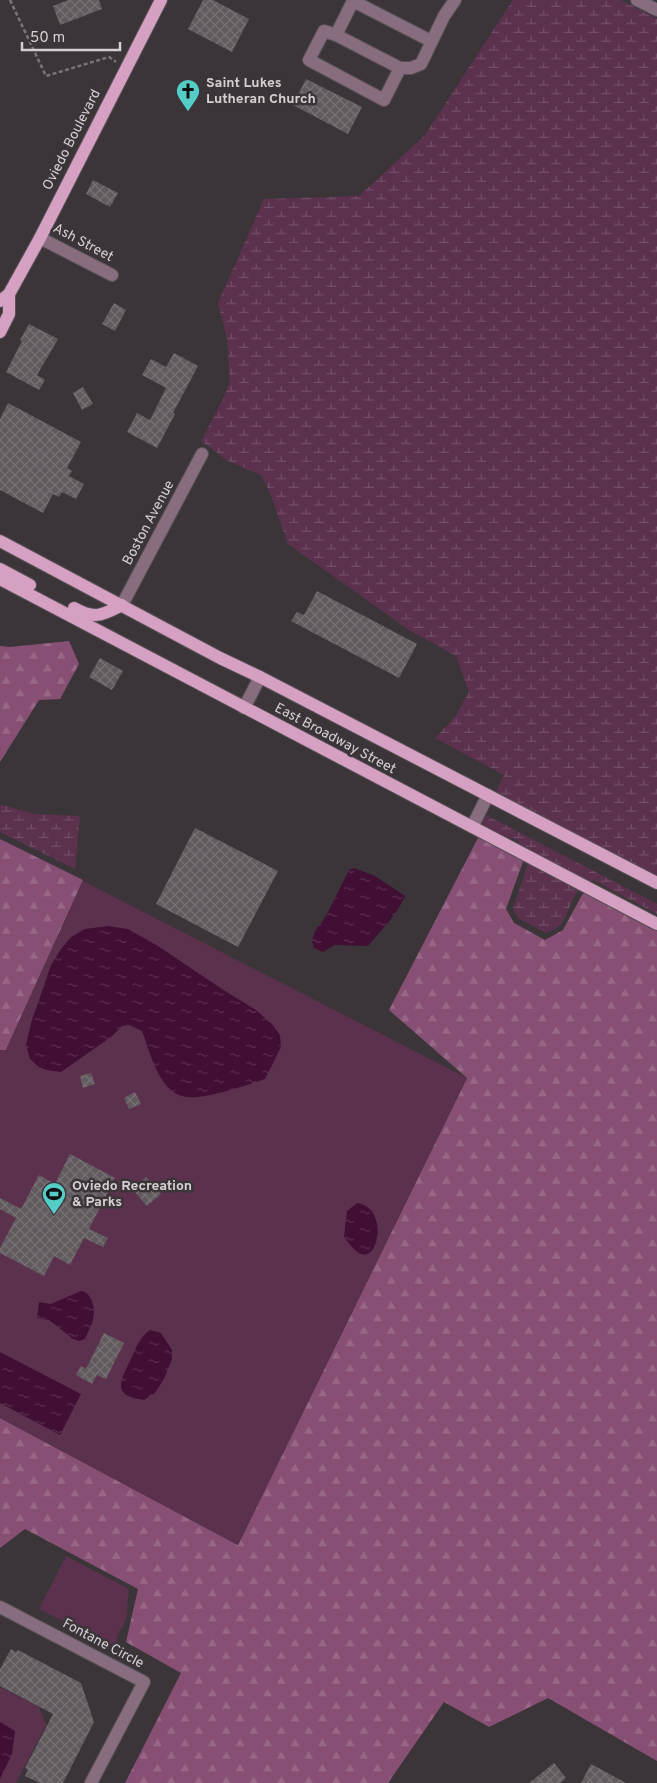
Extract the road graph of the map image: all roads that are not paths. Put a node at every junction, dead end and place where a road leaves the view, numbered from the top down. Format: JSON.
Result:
{"nodes":[{"id":1,"x":161,"y":0,"type":"edge"},
{"id":2,"x":455,"y":0,"type":"edge"},
{"id":3,"x":637,"y":0,"type":"edge"},
{"id":4,"x":657,"y":10,"type":"edge"},
{"id":5,"x":336,"y":35,"type":"junction"},
{"id":6,"x":431,"y":41,"type":"junction"},
{"id":7,"x":400,"y":68,"type":"junction"},
{"id":8,"x":40,"y":238,"type":"junction"},
{"id":9,"x":112,"y":275,"type":"dead end"},
{"id":10,"x":5,"y":298,"type":"edge"},
{"id":11,"x":0,"y":332,"type":"edge"},
{"id":12,"x":202,"y":454,"type":"dead end"},
{"id":13,"x":0,"y":541,"type":"edge"},
{"id":14,"x":0,"y":569,"type":"edge"},
{"id":15,"x":0,"y":579,"type":"edge"},
{"id":16,"x":122,"y":605,"type":"junction"},
{"id":17,"x":260,"y":677,"type":"junction"},
{"id":18,"x":244,"y":708,"type":"junction"},
{"id":19,"x":488,"y":795,"type":"junction"},
{"id":20,"x":472,"y":827,"type":"junction"},
{"id":21,"x":657,"y":883,"type":"edge"},
{"id":22,"x":657,"y":924,"type":"edge"},
{"id":23,"x":0,"y":1607,"type":"edge"},
{"id":24,"x":91,"y":1783,"type":"edge"}],
"edges":[{"from":1,"to":8,"type":"main road","name":"Oviedo Boulevard"},
{"from":2,"to":6,"type":"street"},
{"from":3,"to":4,"type":"street"},
{"from":5,"to":6,"type":"street"},
{"from":5,"to":7,"type":"street"},
{"from":5,"to":7,"type":"street"},
{"from":6,"to":7,"type":"street"},
{"from":8,"to":9,"type":"street","name":"Ash Street"},
{"from":8,"to":10,"type":"main road","name":"Oviedo Boulevard"},
{"from":10,"to":11,"type":"main road","name":"Oviedo Boulevard"},
{"from":12,"to":16,"type":"street","name":"Boston Avenue"},
{"from":13,"to":16,"type":"main road","name":"East Broadway Street"},
{"from":14,"to":16,"type":"main road"},
{"from":15,"to":18,"type":"main road","name":"East Broadway Street"},
{"from":16,"to":17,"type":"main road","name":"East Broadway Street"},
{"from":17,"to":18,"type":"street"},
{"from":17,"to":19,"type":"main road","name":"East Broadway Street"},
{"from":18,"to":20,"type":"main road","name":"East Broadway Street"},
{"from":19,"to":20,"type":"street"},
{"from":19,"to":21,"type":"main road","name":"East Broadway Street"},
{"from":20,"to":22,"type":"main road","name":"East Broadway Street"},
{"from":23,"to":24,"type":"street","name":"Fontane Circle"}]}
